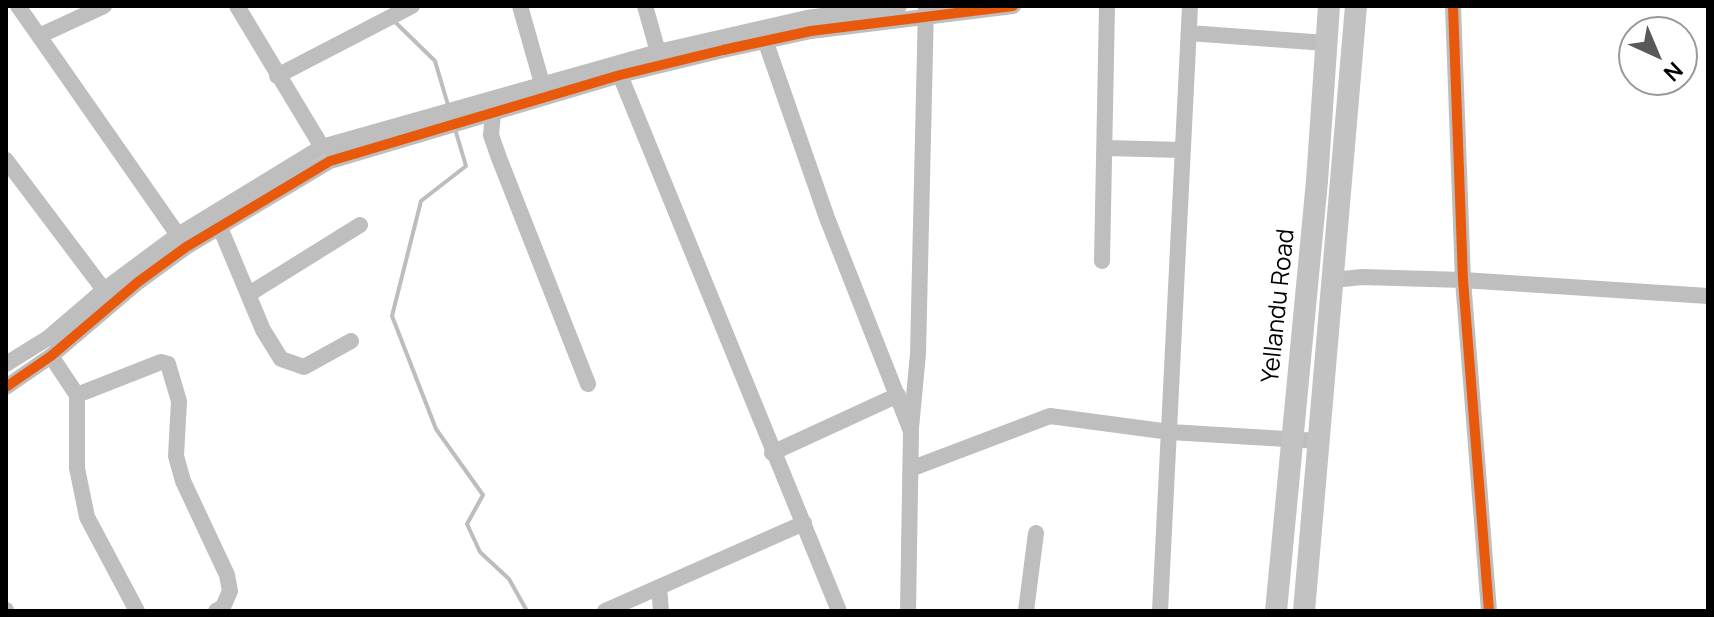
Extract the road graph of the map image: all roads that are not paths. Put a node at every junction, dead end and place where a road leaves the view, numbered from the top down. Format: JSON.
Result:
{"nodes":[{"id":1,"x":18,"y":6,"type":"edge"},
{"id":2,"x":104,"y":6,"type":"edge"},
{"id":3,"x":237,"y":6,"type":"edge"},
{"id":4,"x":412,"y":6,"type":"edge"},
{"id":5,"x":520,"y":6,"type":"edge"},
{"id":6,"x":645,"y":6,"type":"edge"},
{"id":7,"x":899,"y":6,"type":"edge"},
{"id":8,"x":1013,"y":6,"type":"edge"},
{"id":9,"x":1107,"y":6,"type":"edge"},
{"id":10,"x":1190,"y":6,"type":"edge"},
{"id":11,"x":1329,"y":6,"type":"edge"},
{"id":12,"x":1356,"y":6,"type":"edge"},
{"id":13,"x":1453,"y":6,"type":"edge"},
{"id":14,"x":805,"y":12,"type":"edge"},
{"id":15,"x":926,"y":13,"type":"edge"},
{"id":16,"x":1189,"y":33,"type":"junction"},
{"id":17,"x":39,"y":36,"type":"junction"},
{"id":18,"x":765,"y":40,"type":"junction"},
{"id":19,"x":1326,"y":43,"type":"junction"},
{"id":20,"x":658,"y":52,"type":"junction"},
{"id":21,"x":620,"y":75,"type":"junction"},
{"id":22,"x":277,"y":76,"type":"junction"},
{"id":23,"x":543,"y":87,"type":"junction"},
{"id":24,"x":485,"y":112,"type":"junction"},
{"id":25,"x":442,"y":120,"type":"junction"},
{"id":26,"x":322,"y":147,"type":"junction"},
{"id":27,"x":1107,"y":148,"type":"junction"},
{"id":28,"x":1182,"y":150,"type":"junction"},
{"id":29,"x":6,"y":160,"type":"edge"},
{"id":30,"x":219,"y":225,"type":"junction"},
{"id":31,"x":360,"y":225,"type":"dead end"},
{"id":32,"x":178,"y":235,"type":"junction"},
{"id":33,"x":1102,"y":261,"type":"dead end"},
{"id":34,"x":1333,"y":280,"type":"junction"},
{"id":35,"x":1463,"y":280,"type":"junction"},
{"id":36,"x":104,"y":290,"type":"junction"},
{"id":37,"x":249,"y":294,"type":"junction"},
{"id":38,"x":1708,"y":296,"type":"edge"},
{"id":39,"x":351,"y":341,"type":"dead end"},
{"id":40,"x":51,"y":356,"type":"junction"},
{"id":41,"x":6,"y":364,"type":"edge"},
{"id":42,"x":588,"y":384,"type":"dead end"},
{"id":43,"x":6,"y":387,"type":"edge"},
{"id":44,"x":77,"y":395,"type":"junction"},
{"id":45,"x":898,"y":395,"type":"junction"},
{"id":46,"x":911,"y":431,"type":"junction"},
{"id":47,"x":1170,"y":432,"type":"junction"},
{"id":48,"x":1292,"y":438,"type":"junction"},
{"id":49,"x":1319,"y":441,"type":"junction"},
{"id":50,"x":772,"y":453,"type":"junction"},
{"id":51,"x":913,"y":468,"type":"junction"},
{"id":52,"x":804,"y":523,"type":"junction"},
{"id":53,"x":1036,"y":533,"type":"dead end"},
{"id":54,"x":659,"y":587,"type":"junction"},
{"id":55,"x":137,"y":611,"type":"edge"},
{"id":56,"x":216,"y":611,"type":"edge"},
{"id":57,"x":605,"y":611,"type":"edge"},
{"id":58,"x":661,"y":611,"type":"edge"},
{"id":59,"x":839,"y":611,"type":"edge"},
{"id":60,"x":908,"y":611,"type":"edge"},
{"id":61,"x":1026,"y":611,"type":"edge"},
{"id":62,"x":1160,"y":611,"type":"edge"},
{"id":63,"x":1276,"y":611,"type":"edge"},
{"id":64,"x":1304,"y":611,"type":"edge"},
{"id":65,"x":1489,"y":611,"type":"edge"}],
"edges":[{"from":1,"to":17,"type":"street"},
{"from":2,"to":17,"type":"street"},
{"from":3,"to":22,"type":"street"},
{"from":4,"to":22,"type":"street"},
{"from":5,"to":23,"type":"street"},
{"from":6,"to":20,"type":"street"},
{"from":7,"to":14,"type":"street"},
{"from":8,"to":15,"type":"street"},
{"from":9,"to":27,"type":"street"},
{"from":10,"to":16,"type":"street"},
{"from":11,"to":19,"type":"main road","name":"Yellandu Road"},
{"from":12,"to":34,"type":"main road","name":"Yellandu Road"},
{"from":13,"to":35,"type":"street"},
{"from":14,"to":20,"type":"street"},
{"from":15,"to":18,"type":"street"},
{"from":15,"to":46,"type":"street"},
{"from":16,"to":19,"type":"street"},
{"from":16,"to":28,"type":"street"},
{"from":17,"to":32,"type":"street"},
{"from":18,"to":21,"type":"street"},
{"from":18,"to":45,"type":"street"},
{"from":19,"to":48,"type":"main road","name":"Yellandu Road"},
{"from":20,"to":23,"type":"street"},
{"from":21,"to":24,"type":"street"},
{"from":21,"to":50,"type":"street"},
{"from":22,"to":26,"type":"street"},
{"from":23,"to":24,"type":"street"},
{"from":24,"to":25,"type":"street"},
{"from":24,"to":42,"type":"street"},
{"from":25,"to":26,"type":"street"},
{"from":25,"to":30,"type":"street"},
{"from":26,"to":32,"type":"street"},
{"from":27,"to":28,"type":"street"},
{"from":27,"to":33,"type":"street"},
{"from":28,"to":47,"type":"street"},
{"from":29,"to":36,"type":"street"},
{"from":30,"to":37,"type":"street"},
{"from":30,"to":40,"type":"street"},
{"from":31,"to":37,"type":"street"},
{"from":32,"to":36,"type":"street"},
{"from":34,"to":35,"type":"street"},
{"from":34,"to":49,"type":"main road","name":"Yellandu Road"},
{"from":35,"to":38,"type":"street"},
{"from":35,"to":65,"type":"street"},
{"from":36,"to":41,"type":"street"},
{"from":37,"to":39,"type":"street"},
{"from":40,"to":43,"type":"street"},
{"from":40,"to":44,"type":"street"},
{"from":44,"to":55,"type":"street"},
{"from":44,"to":56,"type":"street"},
{"from":45,"to":46,"type":"street"},
{"from":45,"to":50,"type":"street"},
{"from":46,"to":51,"type":"street"},
{"from":47,"to":48,"type":"street"},
{"from":47,"to":51,"type":"street"},
{"from":47,"to":62,"type":"street"},
{"from":48,"to":49,"type":"street"},
{"from":48,"to":63,"type":"main road","name":"Yellandu Road"},
{"from":49,"to":64,"type":"main road","name":"Yellandu Road"},
{"from":50,"to":52,"type":"street"},
{"from":51,"to":60,"type":"street"},
{"from":52,"to":54,"type":"street"},
{"from":52,"to":59,"type":"street"},
{"from":53,"to":61,"type":"street"},
{"from":54,"to":57,"type":"street"},
{"from":54,"to":58,"type":"street"}]}
